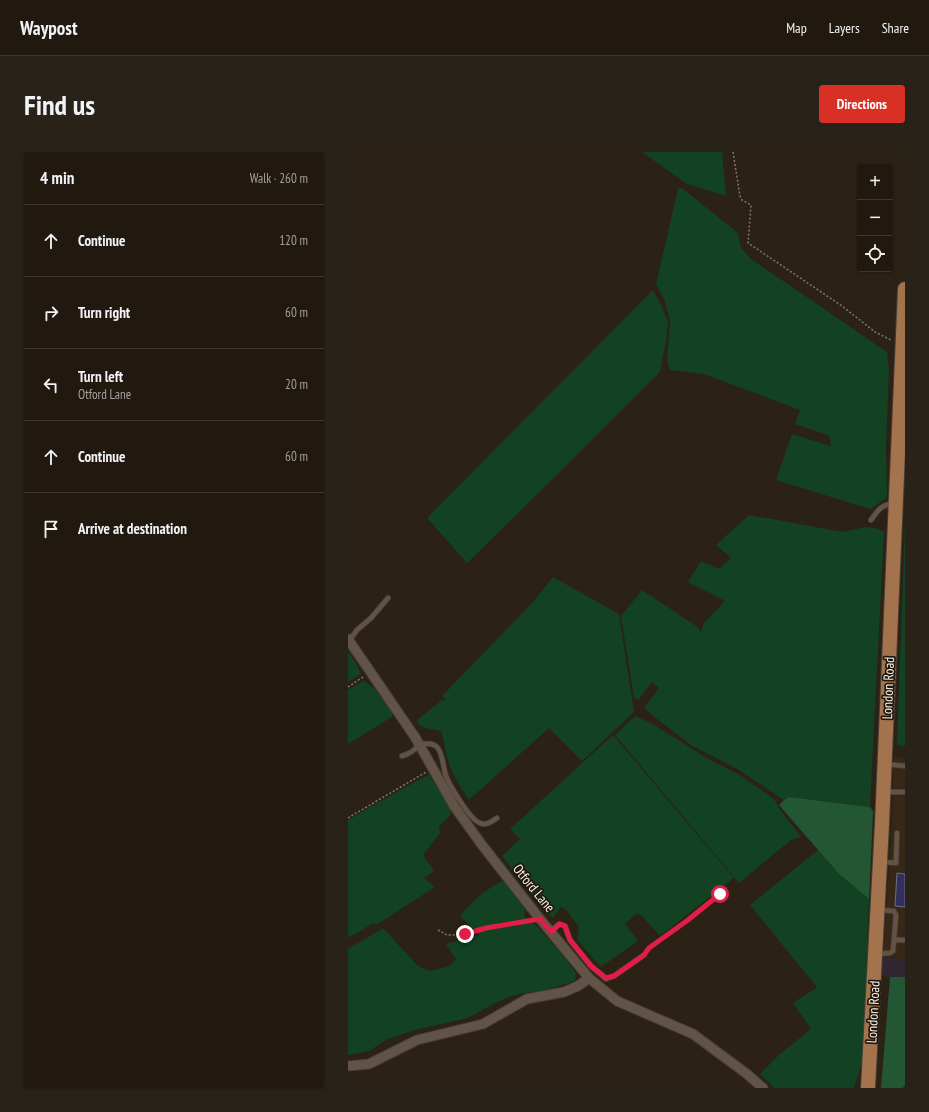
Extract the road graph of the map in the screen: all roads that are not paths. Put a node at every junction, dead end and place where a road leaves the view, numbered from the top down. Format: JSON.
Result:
{"nodes":[{"id":1,"x":905,"y":289,"type":"edge"},
{"id":2,"x":904,"y":342,"type":"edge"},
{"id":3,"x":896,"y":502,"type":"junction"},
{"id":4,"x":871,"y":520,"type":"dead end"},
{"id":5,"x":388,"y":598,"type":"dead end"},
{"id":6,"x":349,"y":640,"type":"edge"},
{"id":7,"x":419,"y":744,"type":"junction"},
{"id":8,"x":402,"y":756,"type":"dead end"},
{"id":9,"x":884,"y":764,"type":"junction"},
{"id":10,"x":905,"y":766,"type":"edge"},
{"id":11,"x":883,"y":792,"type":"junction"},
{"id":12,"x":905,"y":792,"type":"edge"},
{"id":13,"x":497,"y":818,"type":"dead end"},
{"id":14,"x":897,"y":833,"type":"dead end"},
{"id":15,"x":880,"y":862,"type":"junction"},
{"id":16,"x":878,"y":910,"type":"junction"},
{"id":17,"x":551,"y":932,"type":"junction"},
{"id":18,"x":894,"y":940,"type":"junction"},
{"id":19,"x":905,"y":940,"type":"edge"},
{"id":20,"x":876,"y":954,"type":"junction"},
{"id":21,"x":644,"y":955,"type":"road end"},
{"id":22,"x":589,"y":978,"type":"junction"},
{"id":23,"x":348,"y":1066,"type":"edge"},
{"id":24,"x":763,"y":1088,"type":"edge"},
{"id":25,"x":868,"y":1088,"type":"edge"}],
"edges":[{"from":1,"to":2,"type":"main road","name":"London Road"},
{"from":2,"to":3,"type":"main road","name":"London Road"},
{"from":3,"to":4,"type":"lane"},
{"from":3,"to":9,"type":"main road","name":"London Road"},
{"from":5,"to":6,"type":"lane"},
{"from":6,"to":7,"type":"street","name":"Otford Lane"},
{"from":7,"to":8,"type":"lane"},
{"from":7,"to":13,"type":"lane"},
{"from":7,"to":17,"type":"street","name":"Otford Lane"},
{"from":9,"to":10,"type":"lane"},
{"from":9,"to":11,"type":"main road","name":"London Road"},
{"from":11,"to":12,"type":"lane"},
{"from":11,"to":15,"type":"main road","name":"London Road"},
{"from":14,"to":15,"type":"lane"},
{"from":15,"to":16,"type":"main road","name":"London Road"},
{"from":16,"to":18,"type":"lane"},
{"from":16,"to":20,"type":"main road","name":"London Road"},
{"from":17,"to":21,"type":"lane"},
{"from":17,"to":22,"type":"street","name":"Otford Lane"},
{"from":18,"to":19,"type":"lane"},
{"from":18,"to":20,"type":"lane"},
{"from":20,"to":25,"type":"main road","name":"London Road"},
{"from":22,"to":23,"type":"street"},
{"from":22,"to":24,"type":"street","name":"Otford Lane"}]}
